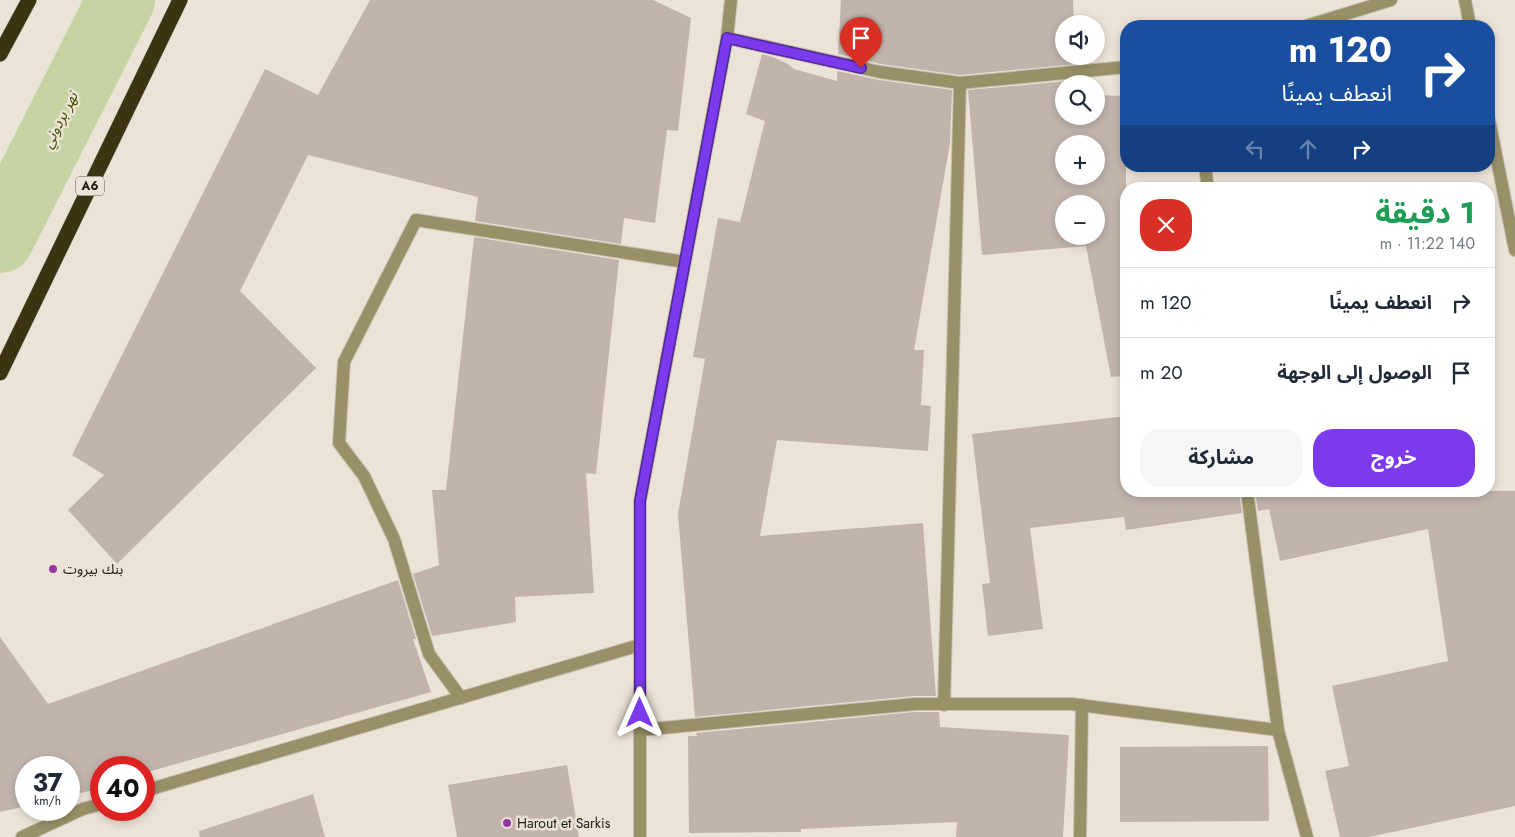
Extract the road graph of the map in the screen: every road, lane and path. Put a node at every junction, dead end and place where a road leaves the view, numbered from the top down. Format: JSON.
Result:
{"nodes":[{"id":1,"x":29,"y":0,"type":"edge"},
{"id":2,"x":180,"y":0,"type":"edge"},
{"id":3,"x":731,"y":0,"type":"edge"},
{"id":4,"x":1391,"y":0,"type":"edge"},
{"id":5,"x":1465,"y":0,"type":"edge"},
{"id":6,"x":1326,"y":20,"type":"edge"},
{"id":7,"x":1469,"y":20,"type":"edge"},
{"id":8,"x":727,"y":38,"type":"junction"},
{"id":9,"x":0,"y":54,"type":"edge"},
{"id":10,"x":1120,"y":68,"type":"edge"},
{"id":11,"x":960,"y":83,"type":"junction"},
{"id":12,"x":1495,"y":150,"type":"edge"},
{"id":13,"x":1515,"y":250,"type":"edge"},
{"id":14,"x":685,"y":262,"type":"junction"},
{"id":15,"x":0,"y":373,"type":"edge"},
{"id":16,"x":1248,"y":497,"type":"edge"},
{"id":17,"x":640,"y":645,"type":"junction"},
{"id":18,"x":461,"y":698,"type":"junction"},
{"id":19,"x":944,"y":704,"type":"junction"},
{"id":20,"x":1082,"y":705,"type":"junction"},
{"id":21,"x":640,"y":730,"type":"junction"},
{"id":22,"x":1278,"y":730,"type":"junction"},
{"id":23,"x":155,"y":788,"type":"edge"},
{"id":24,"x":90,"y":807,"type":"edge"},
{"id":25,"x":22,"y":837,"type":"edge"},
{"id":26,"x":640,"y":837,"type":"edge"},
{"id":27,"x":1080,"y":837,"type":"edge"},
{"id":28,"x":1307,"y":837,"type":"edge"}],
"edges":[{"from":1,"to":9,"type":"highway"},
{"from":2,"to":15,"type":"highway","number":"A6"},
{"from":3,"to":8,"type":"street"},
{"from":4,"to":6,"type":"street"},
{"from":5,"to":7,"type":"street"},
{"from":8,"to":11,"type":"street"},
{"from":8,"to":14,"type":"street"},
{"from":10,"to":11,"type":"street"},
{"from":11,"to":19,"type":"street"},
{"from":12,"to":13,"type":"street"},
{"from":14,"to":17,"type":"street"},
{"from":14,"to":18,"type":"street"},
{"from":16,"to":22,"type":"street"},
{"from":17,"to":18,"type":"street"},
{"from":17,"to":21,"type":"street"},
{"from":18,"to":23,"type":"street"},
{"from":19,"to":20,"type":"street"},
{"from":19,"to":21,"type":"street"},
{"from":20,"to":22,"type":"street"},
{"from":20,"to":27,"type":"street"},
{"from":21,"to":26,"type":"street"},
{"from":22,"to":28,"type":"street"},
{"from":24,"to":25,"type":"street"}]}
